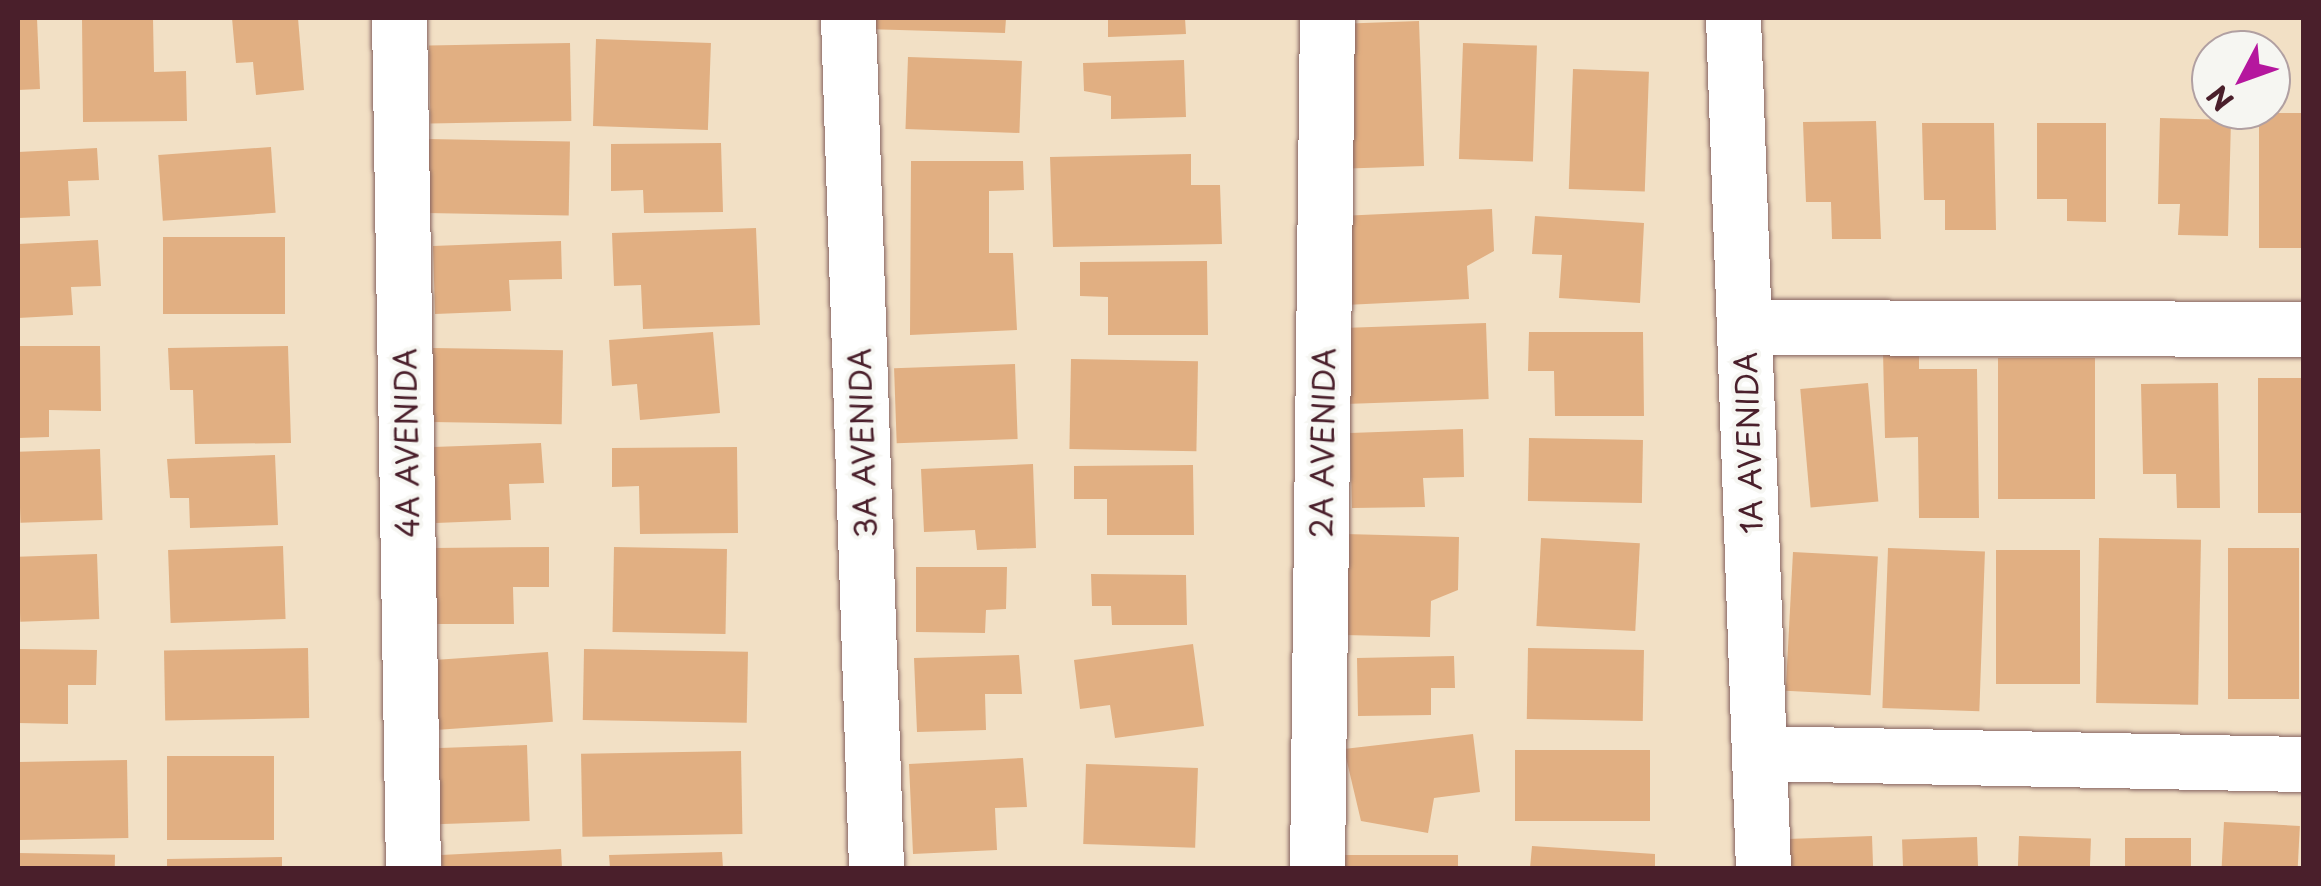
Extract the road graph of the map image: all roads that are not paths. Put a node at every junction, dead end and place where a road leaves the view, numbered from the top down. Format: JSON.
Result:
{"nodes":[{"id":1,"x":399,"y":18,"type":"edge"},
{"id":2,"x":848,"y":18,"type":"edge"},
{"id":3,"x":1328,"y":18,"type":"edge"},
{"id":4,"x":1733,"y":18,"type":"edge"},
{"id":5,"x":1744,"y":327,"type":"junction"},
{"id":6,"x":2304,"y":329,"type":"edge"},
{"id":7,"x":1758,"y":752,"type":"junction"},
{"id":8,"x":2304,"y":764,"type":"edge"},
{"id":9,"x":413,"y":868,"type":"edge"},
{"id":10,"x":876,"y":868,"type":"edge"},
{"id":11,"x":1317,"y":868,"type":"edge"},
{"id":12,"x":1763,"y":868,"type":"edge"}],
"edges":[{"from":1,"to":9,"type":"street","name":"4A AVENIDA"},
{"from":2,"to":10,"type":"street","name":"3A AVENIDA"},
{"from":3,"to":11,"type":"street","name":"2A AVENIDA"},
{"from":4,"to":5,"type":"street","name":"1A AVENIDA"},
{"from":5,"to":6,"type":"street"},
{"from":5,"to":7,"type":"street","name":"1A AVENIDA"},
{"from":7,"to":8,"type":"street"},
{"from":7,"to":12,"type":"street","name":"1A AVENIDA"}]}
